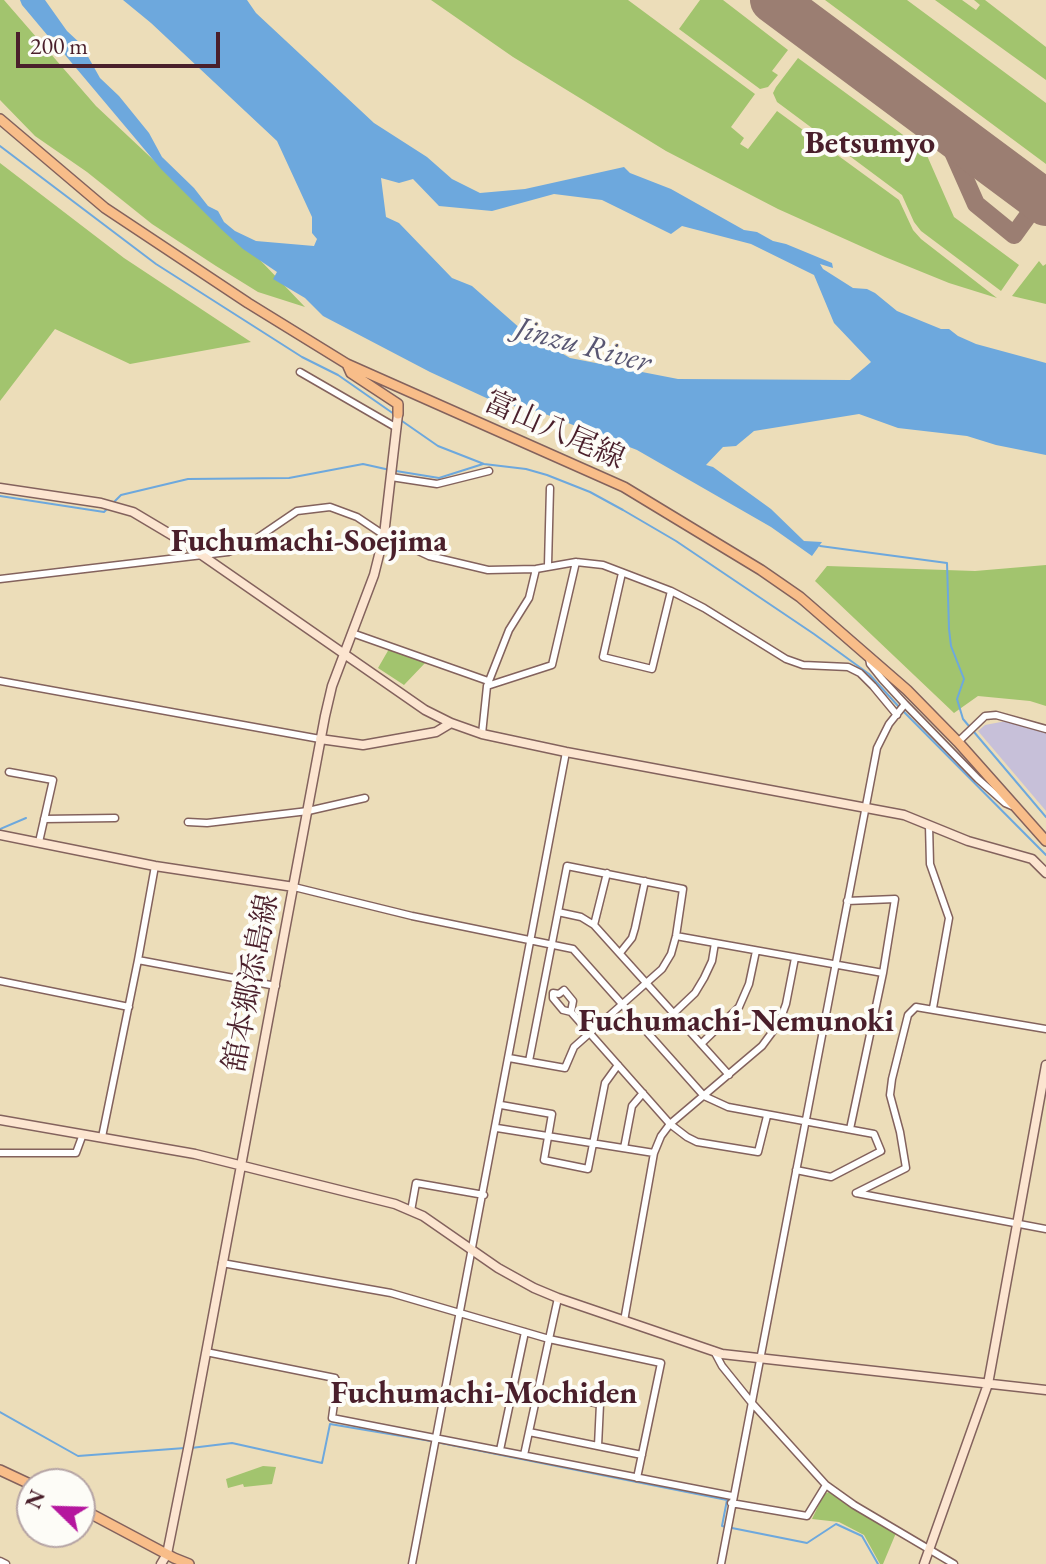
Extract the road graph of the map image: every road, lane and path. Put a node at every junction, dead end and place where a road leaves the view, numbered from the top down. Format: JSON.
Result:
{"nodes":[{"id":1,"x":0,"y":119,"type":"edge"},
{"id":2,"x":347,"y":364,"type":"junction"},
{"id":3,"x":300,"y":372,"type":"dead end"},
{"id":4,"x":398,"y":420,"type":"junction"},
{"id":5,"x":489,"y":471,"type":"dead end"},
{"id":6,"x":391,"y":477,"type":"junction"},
{"id":7,"x":0,"y":488,"type":"edge"},
{"id":8,"x":550,"y":488,"type":"dead end"},
{"id":9,"x":384,"y":535,"type":"junction"},
{"id":10,"x":204,"y":557,"type":"junction"},
{"id":11,"x":576,"y":562,"type":"junction"},
{"id":12,"x":548,"y":565,"type":"junction"},
{"id":13,"x":536,"y":569,"type":"junction"},
{"id":14,"x":622,"y":573,"type":"junction"},
{"id":15,"x":0,"y":579,"type":"edge"},
{"id":16,"x":671,"y":591,"type":"junction"},
{"id":17,"x":352,"y":633,"type":"junction"},
{"id":18,"x":868,"y":654,"type":"junction"},
{"id":19,"x":344,"y":655,"type":"junction"},
{"id":20,"x":0,"y":681,"type":"edge"},
{"id":21,"x":487,"y":684,"type":"junction"},
{"id":22,"x":901,"y":709,"type":"junction"},
{"id":23,"x":451,"y":723,"type":"junction"},
{"id":24,"x":1046,"y":729,"type":"edge"},
{"id":25,"x":482,"y":734,"type":"junction"},
{"id":26,"x":320,"y":739,"type":"junction"},
{"id":27,"x":958,"y":742,"type":"junction"},
{"id":28,"x":566,"y":752,"type":"junction"},
{"id":29,"x":9,"y":772,"type":"dead end"},
{"id":30,"x":365,"y":798,"type":"dead end"},
{"id":31,"x":1015,"y":807,"type":"junction"},
{"id":32,"x":865,"y":808,"type":"junction"},
{"id":33,"x":308,"y":811,"type":"junction"},
{"id":34,"x":115,"y":818,"type":"dead end"},
{"id":35,"x":44,"y":819,"type":"junction"},
{"id":36,"x":188,"y":822,"type":"dead end"},
{"id":37,"x":929,"y":825,"type":"junction"},
{"id":38,"x":0,"y":835,"type":"edge"},
{"id":39,"x":1046,"y":841,"type":"edge"},
{"id":40,"x":39,"y":842,"type":"junction"},
{"id":41,"x":155,"y":866,"type":"junction"},
{"id":42,"x":607,"y":873,"type":"junction"},
{"id":43,"x":1046,"y":873,"type":"edge"},
{"id":44,"x":645,"y":881,"type":"junction"},
{"id":45,"x":294,"y":887,"type":"junction"},
{"id":46,"x":847,"y":901,"type":"junction"},
{"id":47,"x":558,"y":912,"type":"junction"},
{"id":48,"x":594,"y":925,"type":"junction"},
{"id":49,"x":676,"y":936,"type":"junction"},
{"id":50,"x":531,"y":939,"type":"junction"},
{"id":51,"x":715,"y":943,"type":"junction"},
{"id":52,"x":552,"y":944,"type":"junction"},
{"id":53,"x":756,"y":951,"type":"junction"},
{"id":54,"x":620,"y":953,"type":"junction"},
{"id":55,"x":795,"y":958,"type":"junction"},
{"id":56,"x":138,"y":960,"type":"junction"},
{"id":57,"x":836,"y":966,"type":"junction"},
{"id":58,"x":883,"y":973,"type":"junction"},
{"id":59,"x":0,"y":981,"type":"edge"},
{"id":60,"x":646,"y":982,"type":"junction"},
{"id":61,"x":276,"y":986,"type":"junction"},
{"id":62,"x":544,"y":991,"type":"junction"},
{"id":63,"x":623,"y":1003,"type":"junction"},
{"id":64,"x":129,"y":1007,"type":"junction"},
{"id":65,"x":933,"y":1008,"type":"junction"},
{"id":66,"x":674,"y":1013,"type":"junction"},
{"id":67,"x":1046,"y":1029,"type":"edge"},
{"id":68,"x":589,"y":1032,"type":"junction"},
{"id":69,"x":701,"y":1044,"type":"junction"},
{"id":70,"x":509,"y":1058,"type":"junction"},
{"id":71,"x":529,"y":1061,"type":"junction"},
{"id":72,"x":618,"y":1065,"type":"junction"},
{"id":73,"x":1046,"y":1065,"type":"edge"},
{"id":74,"x":729,"y":1075,"type":"junction"},
{"id":75,"x":643,"y":1093,"type":"junction"},
{"id":76,"x":704,"y":1096,"type":"junction"},
{"id":77,"x":501,"y":1105,"type":"junction"},
{"id":78,"x":767,"y":1116,"type":"junction"},
{"id":79,"x":0,"y":1120,"type":"edge"},
{"id":80,"x":806,"y":1121,"type":"junction"},
{"id":81,"x":670,"y":1124,"type":"junction"},
{"id":82,"x":497,"y":1128,"type":"junction"},
{"id":83,"x":850,"y":1129,"type":"junction"},
{"id":84,"x":83,"y":1134,"type":"junction"},
{"id":85,"x":548,"y":1136,"type":"junction"},
{"id":86,"x":102,"y":1137,"type":"junction"},
{"id":87,"x":592,"y":1143,"type":"junction"},
{"id":88,"x":624,"y":1148,"type":"junction"},
{"id":89,"x":0,"y":1153,"type":"edge"},
{"id":90,"x":654,"y":1153,"type":"junction"},
{"id":91,"x":241,"y":1165,"type":"junction"},
{"id":92,"x":796,"y":1170,"type":"junction"},
{"id":93,"x":484,"y":1195,"type":"junction"},
{"id":94,"x":411,"y":1211,"type":"junction"},
{"id":95,"x":1017,"y":1224,"type":"junction"},
{"id":96,"x":1046,"y":1229,"type":"edge"},
{"id":97,"x":473,"y":1250,"type":"junction"},
{"id":98,"x":222,"y":1263,"type":"junction"},
{"id":99,"x":558,"y":1298,"type":"junction"},
{"id":100,"x":461,"y":1314,"type":"junction"},
{"id":101,"x":624,"y":1321,"type":"junction"},
{"id":102,"x":525,"y":1332,"type":"junction"},
{"id":103,"x":549,"y":1339,"type":"junction"},
{"id":104,"x":714,"y":1351,"type":"junction"},
{"id":105,"x":206,"y":1352,"type":"junction"},
{"id":106,"x":761,"y":1359,"type":"junction"},
{"id":107,"x":988,"y":1384,"type":"junction"},
{"id":108,"x":1046,"y":1390,"type":"edge"},
{"id":109,"x":537,"y":1391,"type":"junction"},
{"id":110,"x":751,"y":1402,"type":"junction"},
{"id":111,"x":529,"y":1432,"type":"junction"},
{"id":112,"x":437,"y":1437,"type":"junction"},
{"id":113,"x":598,"y":1446,"type":"junction"},
{"id":114,"x":500,"y":1450,"type":"junction"},
{"id":115,"x":524,"y":1455,"type":"junction"},
{"id":116,"x":642,"y":1455,"type":"junction"},
{"id":117,"x":637,"y":1478,"type":"junction"},
{"id":118,"x":826,"y":1485,"type":"junction"},
{"id":119,"x":732,"y":1499,"type":"junction"},
{"id":120,"x":96,"y":1518,"type":"edge"},
{"id":121,"x":929,"y":1549,"type":"junction"},
{"id":122,"x":164,"y":1559,"type":"edge"},
{"id":123,"x":0,"y":1561,"type":"edge"},
{"id":124,"x":6,"y":1564,"type":"edge"},
{"id":125,"x":189,"y":1564,"type":"edge"},
{"id":126,"x":412,"y":1564,"type":"edge"},
{"id":127,"x":721,"y":1564,"type":"edge"},
{"id":128,"x":924,"y":1564,"type":"edge"},
{"id":129,"x":954,"y":1564,"type":"edge"}],
"edges":[{"from":1,"to":2,"type":"main road","name":"富山八尾線"},
{"from":2,"to":4,"type":"main road"},
{"from":2,"to":18,"type":"main road","name":"富山八尾線"},
{"from":3,"to":4,"type":"street"},
{"from":4,"to":6,"type":"street","name":"舘本郷添島線"},
{"from":5,"to":6,"type":"street"},
{"from":6,"to":9,"type":"street","name":"舘本郷添島線"},
{"from":7,"to":10,"type":"street"},
{"from":8,"to":12,"type":"street"},
{"from":9,"to":10,"type":"street"},
{"from":9,"to":13,"type":"street"},
{"from":9,"to":17,"type":"street","name":"舘本郷添島線"},
{"from":10,"to":15,"type":"street"},
{"from":10,"to":19,"type":"street"},
{"from":11,"to":12,"type":"street"},
{"from":11,"to":14,"type":"street"},
{"from":11,"to":21,"type":"street"},
{"from":12,"to":13,"type":"street"},
{"from":13,"to":21,"type":"street"},
{"from":14,"to":16,"type":"street"},
{"from":14,"to":16,"type":"street"},
{"from":16,"to":22,"type":"street"},
{"from":17,"to":19,"type":"street","name":"舘本郷添島線"},
{"from":17,"to":21,"type":"street"},
{"from":18,"to":22,"type":"street"},
{"from":18,"to":27,"type":"main road","name":"富山八尾線"},
{"from":19,"to":23,"type":"street"},
{"from":19,"to":26,"type":"street","name":"舘本郷添島線"},
{"from":20,"to":26,"type":"street"},
{"from":21,"to":25,"type":"street"},
{"from":22,"to":31,"type":"street"},
{"from":22,"to":32,"type":"street"},
{"from":23,"to":25,"type":"street"},
{"from":23,"to":26,"type":"street"},
{"from":24,"to":27,"type":"street"},
{"from":25,"to":28,"type":"street"},
{"from":26,"to":33,"type":"street","name":"舘本郷添島線"},
{"from":27,"to":31,"type":"main road","name":"富山八尾線"},
{"from":28,"to":32,"type":"street"},
{"from":28,"to":50,"type":"street"},
{"from":29,"to":35,"type":"street"},
{"from":30,"to":33,"type":"street"},
{"from":31,"to":39,"type":"main road","name":"富山八尾線"},
{"from":32,"to":37,"type":"street"},
{"from":32,"to":46,"type":"street"},
{"from":33,"to":36,"type":"street"},
{"from":33,"to":45,"type":"street","name":"舘本郷添島線"},
{"from":34,"to":35,"type":"street"},
{"from":35,"to":40,"type":"street"},
{"from":37,"to":43,"type":"street"},
{"from":37,"to":65,"type":"street"},
{"from":38,"to":40,"type":"street"},
{"from":40,"to":41,"type":"street"},
{"from":41,"to":45,"type":"street"},
{"from":41,"to":56,"type":"street"},
{"from":42,"to":44,"type":"street"},
{"from":42,"to":47,"type":"street"},
{"from":42,"to":48,"type":"street"},
{"from":44,"to":49,"type":"street"},
{"from":44,"to":54,"type":"street"},
{"from":45,"to":50,"type":"street"},
{"from":45,"to":61,"type":"street","name":"舘本郷添島線"},
{"from":46,"to":57,"type":"street"},
{"from":46,"to":58,"type":"street"},
{"from":47,"to":48,"type":"street"},
{"from":47,"to":52,"type":"street"},
{"from":48,"to":54,"type":"street"},
{"from":49,"to":51,"type":"street"},
{"from":49,"to":60,"type":"street"},
{"from":50,"to":52,"type":"street"},
{"from":50,"to":70,"type":"street"},
{"from":51,"to":53,"type":"street"},
{"from":51,"to":66,"type":"street"},
{"from":52,"to":62,"type":"street"},
{"from":52,"to":63,"type":"street"},
{"from":53,"to":55,"type":"street"},
{"from":53,"to":69,"type":"street"},
{"from":54,"to":60,"type":"street"},
{"from":55,"to":57,"type":"street"},
{"from":55,"to":74,"type":"street"},
{"from":56,"to":61,"type":"street"},
{"from":56,"to":64,"type":"street"},
{"from":57,"to":58,"type":"street"},
{"from":57,"to":80,"type":"street"},
{"from":58,"to":83,"type":"street"},
{"from":59,"to":64,"type":"street"},
{"from":60,"to":63,"type":"street"},
{"from":60,"to":66,"type":"street"},
{"from":61,"to":91,"type":"street","name":"舘本郷添島線"},
{"from":62,"to":68,"type":"street"},
{"from":62,"to":71,"type":"street"},
{"from":63,"to":68,"type":"street"},
{"from":63,"to":76,"type":"street"},
{"from":64,"to":86,"type":"street"},
{"from":65,"to":67,"type":"street"},
{"from":65,"to":95,"type":"street"},
{"from":66,"to":69,"type":"street"},
{"from":68,"to":71,"type":"street"},
{"from":68,"to":72,"type":"street"},
{"from":69,"to":74,"type":"street"},
{"from":70,"to":71,"type":"street"},
{"from":70,"to":77,"type":"street"},
{"from":72,"to":75,"type":"street"},
{"from":72,"to":87,"type":"street"},
{"from":73,"to":95,"type":"street"},
{"from":74,"to":76,"type":"street"},
{"from":75,"to":81,"type":"street"},
{"from":75,"to":88,"type":"street"},
{"from":76,"to":78,"type":"street"},
{"from":76,"to":81,"type":"street"},
{"from":77,"to":82,"type":"street"},
{"from":77,"to":85,"type":"street"},
{"from":78,"to":80,"type":"street"},
{"from":78,"to":81,"type":"street"},
{"from":79,"to":84,"type":"street"},
{"from":80,"to":83,"type":"street"},
{"from":80,"to":92,"type":"street"},
{"from":81,"to":90,"type":"street"},
{"from":82,"to":85,"type":"street"},
{"from":82,"to":93,"type":"street"},
{"from":83,"to":92,"type":"street"},
{"from":84,"to":86,"type":"street"},
{"from":84,"to":89,"type":"street"},
{"from":85,"to":87,"type":"street"},
{"from":85,"to":87,"type":"street"},
{"from":86,"to":91,"type":"street"},
{"from":87,"to":88,"type":"street"},
{"from":88,"to":90,"type":"street"},
{"from":90,"to":101,"type":"street"},
{"from":91,"to":94,"type":"street"},
{"from":91,"to":98,"type":"street","name":"舘本郷添島線"},
{"from":92,"to":106,"type":"street"},
{"from":93,"to":94,"type":"street"},
{"from":93,"to":97,"type":"street"},
{"from":94,"to":97,"type":"street"},
{"from":95,"to":96,"type":"street"},
{"from":95,"to":107,"type":"street"},
{"from":97,"to":99,"type":"street"},
{"from":97,"to":100,"type":"street"},
{"from":98,"to":100,"type":"street"},
{"from":98,"to":105,"type":"street","name":"舘本郷添島線"},
{"from":99,"to":101,"type":"street"},
{"from":99,"to":103,"type":"street"},
{"from":100,"to":102,"type":"street"},
{"from":100,"to":112,"type":"street"},
{"from":101,"to":104,"type":"street"},
{"from":102,"to":103,"type":"street"},
{"from":102,"to":114,"type":"street"},
{"from":103,"to":109,"type":"street"},
{"from":103,"to":116,"type":"street"},
{"from":104,"to":106,"type":"street"},
{"from":104,"to":110,"type":"street"},
{"from":105,"to":112,"type":"street"},
{"from":105,"to":122,"type":"street","name":"舘本郷添島線"},
{"from":106,"to":107,"type":"street"},
{"from":106,"to":110,"type":"street"},
{"from":107,"to":108,"type":"street"},
{"from":107,"to":121,"type":"street"},
{"from":109,"to":111,"type":"street"},
{"from":109,"to":113,"type":"street"},
{"from":110,"to":118,"type":"street"},
{"from":110,"to":119,"type":"street"},
{"from":111,"to":113,"type":"street"},
{"from":111,"to":115,"type":"street"},
{"from":112,"to":114,"type":"street"},
{"from":112,"to":126,"type":"street"},
{"from":113,"to":116,"type":"street"},
{"from":114,"to":115,"type":"street"},
{"from":115,"to":117,"type":"street"},
{"from":116,"to":117,"type":"street"},
{"from":117,"to":119,"type":"street"},
{"from":118,"to":119,"type":"street"},
{"from":118,"to":121,"type":"street"},
{"from":119,"to":127,"type":"street"},
{"from":120,"to":122,"type":"main road"},
{"from":121,"to":128,"type":"street"},
{"from":121,"to":129,"type":"street"},
{"from":122,"to":125,"type":"main road"},
{"from":123,"to":124,"type":"street"}]}
